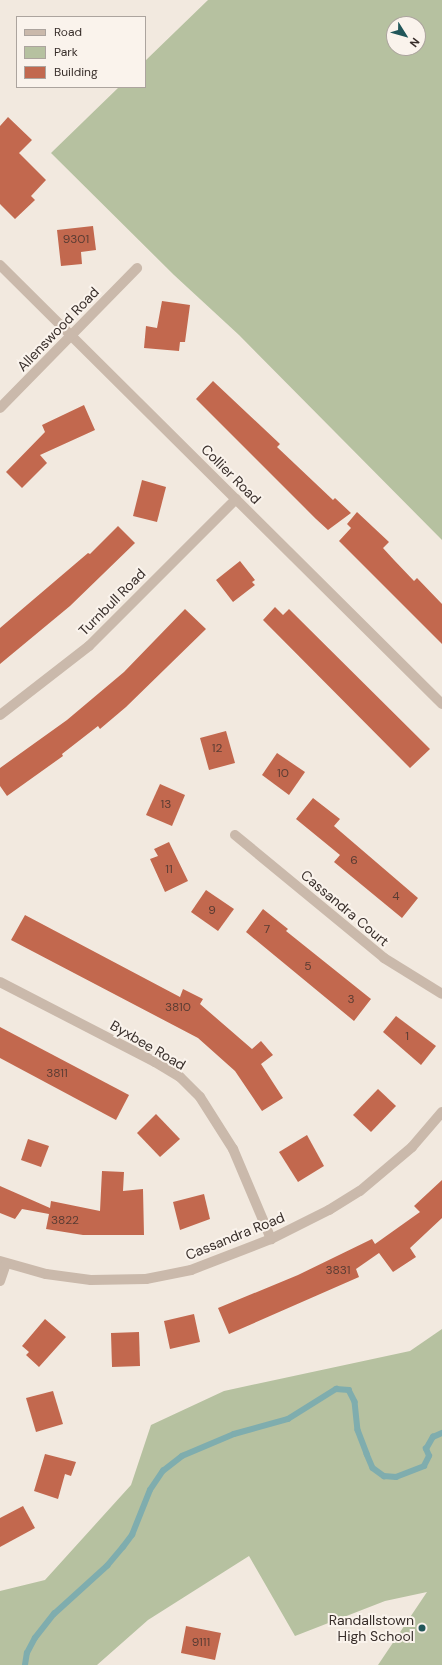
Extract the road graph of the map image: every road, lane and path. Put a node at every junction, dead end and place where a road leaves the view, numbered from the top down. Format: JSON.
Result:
{"nodes":[{"id":1,"x":0,"y":265,"type":"edge"},
{"id":2,"x":136,"y":268,"type":"dead end"},
{"id":3,"x":71,"y":336,"type":"junction"},
{"id":4,"x":0,"y":408,"type":"edge"},
{"id":5,"x":236,"y":498,"type":"junction"},
{"id":6,"x":442,"y":704,"type":"edge"},
{"id":7,"x":0,"y":715,"type":"edge"},
{"id":8,"x":235,"y":835,"type":"dead end"},
{"id":9,"x":0,"y":982,"type":"edge"},
{"id":10,"x":442,"y":994,"type":"edge"},
{"id":11,"x":442,"y":1112,"type":"edge"},
{"id":12,"x":272,"y":1239,"type":"junction"},
{"id":13,"x":3,"y":1263,"type":"edge"},
{"id":14,"x":0,"y":1281,"type":"edge"}],
"edges":[{"from":1,"to":3,"type":"street","name":"Collier Road"},
{"from":2,"to":3,"type":"street","name":"Allenswood Road"},
{"from":3,"to":4,"type":"street","name":"Allenswood Road"},
{"from":3,"to":5,"type":"street","name":"Collier Road"},
{"from":5,"to":6,"type":"street","name":"Collier Road"},
{"from":5,"to":7,"type":"street","name":"Turnbull Road"},
{"from":8,"to":10,"type":"street","name":"Cassandra Court"},
{"from":9,"to":12,"type":"street","name":"Byxbee Road"},
{"from":11,"to":12,"type":"street","name":"Cassandra Road"},
{"from":12,"to":13,"type":"street","name":"Cassandra Road"},
{"from":13,"to":14,"type":"street"}]}
